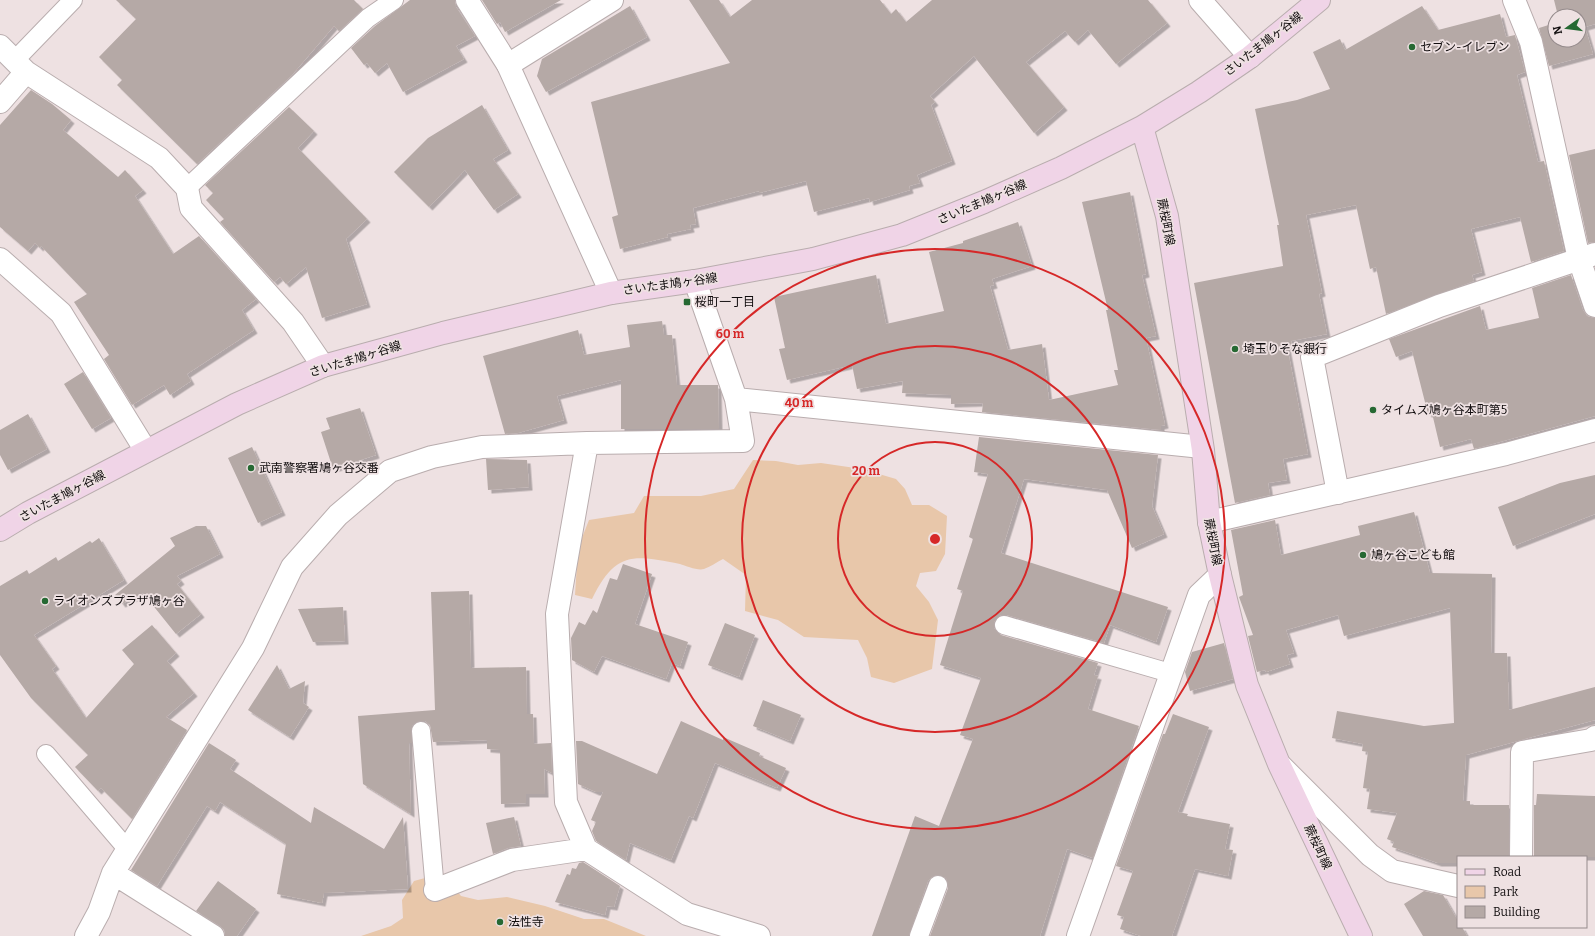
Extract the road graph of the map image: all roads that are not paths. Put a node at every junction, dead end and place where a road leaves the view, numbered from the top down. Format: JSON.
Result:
{"nodes":[{"id":1,"x":73,"y":0,"type":"edge"},
{"id":2,"x":394,"y":0,"type":"edge"},
{"id":3,"x":467,"y":0,"type":"edge"},
{"id":4,"x":612,"y":0,"type":"edge"},
{"id":5,"x":1200,"y":0,"type":"edge"},
{"id":6,"x":1319,"y":0,"type":"edge"},
{"id":7,"x":1514,"y":0,"type":"edge"},
{"id":8,"x":1250,"y":57,"type":"junction"},
{"id":9,"x":14,"y":59,"type":"edge"},
{"id":10,"x":508,"y":65,"type":"junction"},
{"id":11,"x":0,"y":102,"type":"edge"},
{"id":12,"x":1142,"y":127,"type":"junction"},
{"id":13,"x":187,"y":188,"type":"junction"},
{"id":14,"x":1587,"y":257,"type":"edge"},
{"id":15,"x":0,"y":259,"type":"edge"},
{"id":16,"x":695,"y":281,"type":"junction"},
{"id":17,"x":611,"y":292,"type":"junction"},
{"id":18,"x":1595,"y":306,"type":"edge"},
{"id":19,"x":323,"y":366,"type":"junction"},
{"id":20,"x":736,"y":398,"type":"junction"},
{"id":21,"x":1595,"y":430,"type":"edge"},
{"id":22,"x":587,"y":443,"type":"junction"},
{"id":23,"x":1202,"y":447,"type":"junction"},
{"id":24,"x":146,"y":451,"type":"junction"},
{"id":25,"x":1338,"y":493,"type":"junction"},
{"id":26,"x":1209,"y":522,"type":"junction"},
{"id":27,"x":0,"y":530,"type":"edge"},
{"id":28,"x":1220,"y":575,"type":"junction"},
{"id":29,"x":1004,"y":625,"type":"dead end"},
{"id":30,"x":1170,"y":673,"type":"junction"},
{"id":31,"x":421,"y":731,"type":"dead end"},
{"id":32,"x":1594,"y":744,"type":"edge"},
{"id":33,"x":46,"y":754,"type":"dead end"},
{"id":34,"x":1279,"y":764,"type":"junction"},
{"id":35,"x":586,"y":848,"type":"junction"},
{"id":36,"x":128,"y":850,"type":"junction"},
{"id":37,"x":1521,"y":856,"type":"edge"},
{"id":38,"x":113,"y":873,"type":"junction"},
{"id":39,"x":938,"y":885,"type":"dead end"},
{"id":40,"x":1457,"y":886,"type":"edge"},
{"id":41,"x":435,"y":890,"type":"joint"},
{"id":42,"x":1081,"y":935,"type":"edge"},
{"id":43,"x":86,"y":936,"type":"edge"},
{"id":44,"x":213,"y":936,"type":"edge"},
{"id":45,"x":759,"y":936,"type":"edge"},
{"id":46,"x":919,"y":936,"type":"edge"},
{"id":47,"x":1361,"y":936,"type":"edge"}],
"edges":[{"from":1,"to":9,"type":"lane"},
{"from":2,"to":13,"type":"lane"},
{"from":3,"to":10,"type":"street"},
{"from":4,"to":10,"type":"street"},
{"from":5,"to":8,"type":"street"},
{"from":6,"to":8,"type":"main road","name":"さいたま鳩ヶ谷線"},
{"from":7,"to":14,"type":"street"},
{"from":8,"to":12,"type":"main road","name":"さいたま鳩ヶ谷線"},
{"from":9,"to":11,"type":"street"},
{"from":9,"to":13,"type":"street"},
{"from":10,"to":17,"type":"street"},
{"from":12,"to":16,"type":"main road","name":"さいたま鳩ヶ谷線"},
{"from":12,"to":23,"type":"main road","name":"蕨桜町線"},
{"from":13,"to":19,"type":"street"},
{"from":14,"to":18,"type":"street"},
{"from":14,"to":25,"type":"street"},
{"from":15,"to":24,"type":"street"},
{"from":16,"to":17,"type":"main road","name":"さいたま鳩ヶ谷線"},
{"from":16,"to":20,"type":"street"},
{"from":17,"to":19,"type":"main road","name":"さいたま鳩ヶ谷線"},
{"from":19,"to":24,"type":"main road","name":"さいたま鳩ヶ谷線"},
{"from":20,"to":22,"type":"street"},
{"from":20,"to":23,"type":"street"},
{"from":21,"to":25,"type":"street"},
{"from":22,"to":35,"type":"street"},
{"from":22,"to":36,"type":"street"},
{"from":23,"to":26,"type":"main road","name":"蕨桜町線"},
{"from":24,"to":27,"type":"main road","name":"さいたま鳩ヶ谷線"},
{"from":25,"to":26,"type":"street"},
{"from":26,"to":28,"type":"main road","name":"蕨桜町線"},
{"from":28,"to":30,"type":"street"},
{"from":28,"to":34,"type":"main road","name":"蕨桜町線"},
{"from":29,"to":30,"type":"lane"},
{"from":30,"to":42,"type":"street"},
{"from":31,"to":41,"type":"lane"},
{"from":32,"to":37,"type":"street"},
{"from":33,"to":36,"type":"lane"},
{"from":34,"to":40,"type":"street"},
{"from":34,"to":47,"type":"main road","name":"蕨桜町線"},
{"from":35,"to":41,"type":"street"},
{"from":35,"to":45,"type":"street"},
{"from":36,"to":38,"type":"street"},
{"from":38,"to":43,"type":"street"},
{"from":38,"to":44,"type":"street"},
{"from":39,"to":46,"type":"lane"}]}
